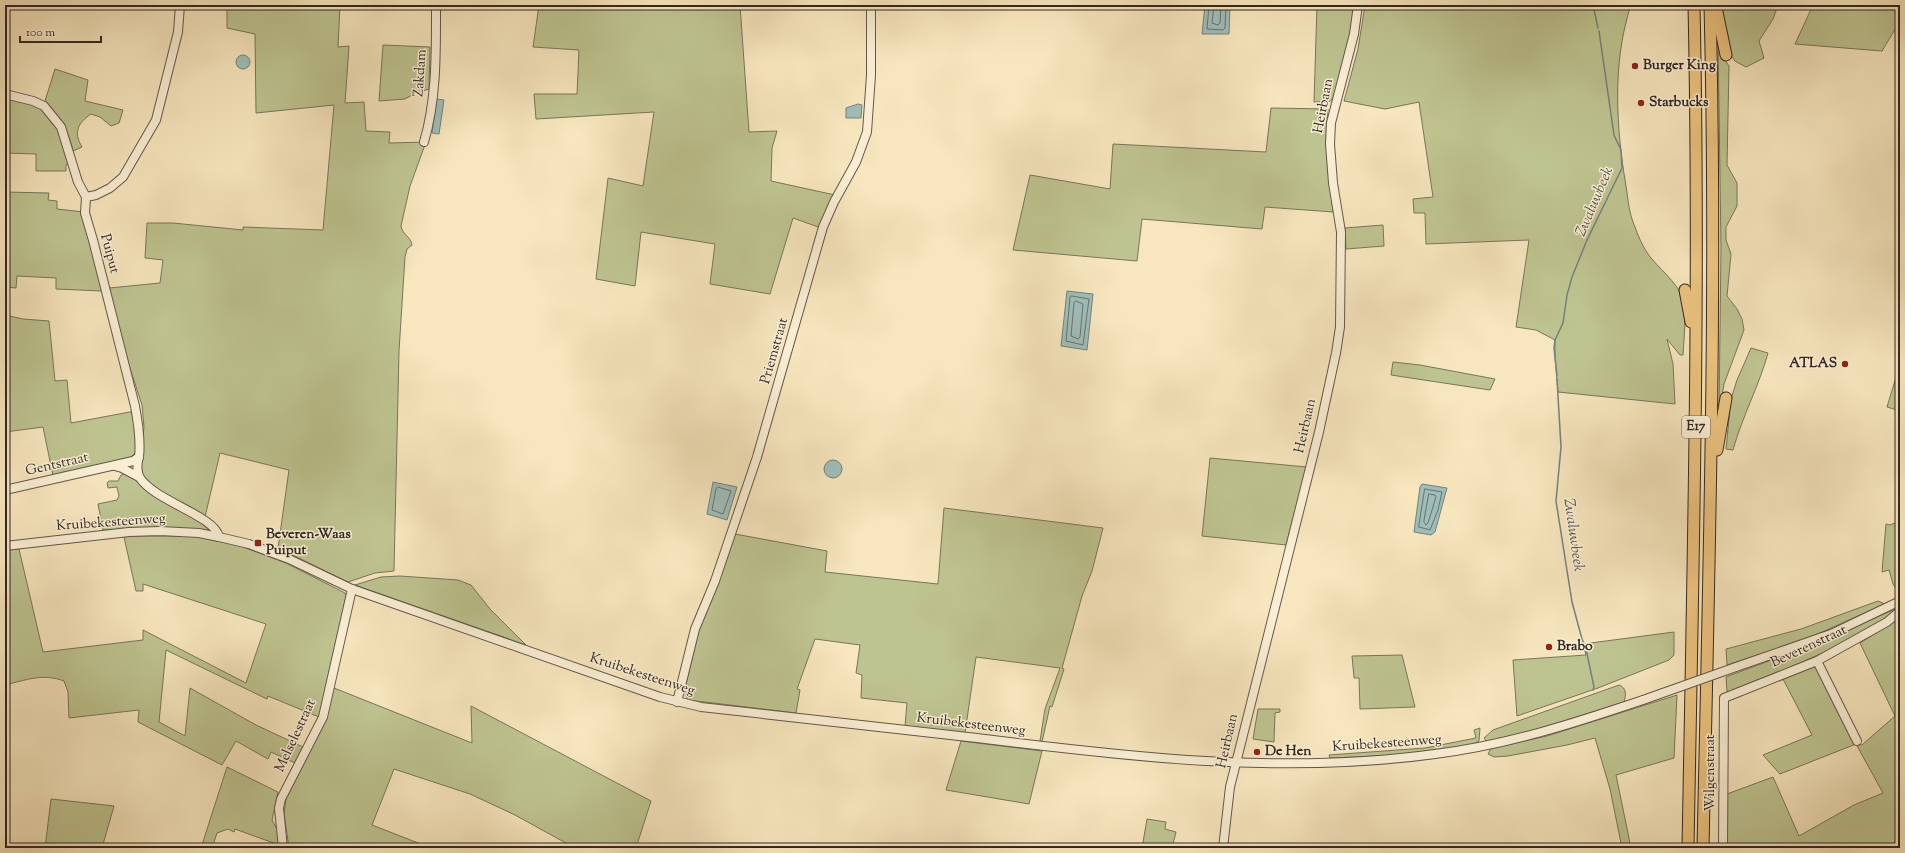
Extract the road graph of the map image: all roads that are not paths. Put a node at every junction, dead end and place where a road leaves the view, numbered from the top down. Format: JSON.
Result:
{"nodes":[{"id":1,"x":180,"y":5,"type":"edge"},
{"id":2,"x":436,"y":5,"type":"edge"},
{"id":3,"x":871,"y":5,"type":"edge"},
{"id":4,"x":1358,"y":5,"type":"edge"},
{"id":5,"x":1694,"y":5,"type":"edge"},
{"id":6,"x":1710,"y":5,"type":"edge"},
{"id":7,"x":1716,"y":5,"type":"edge"},
{"id":8,"x":1726,"y":55,"type":"dead end"},
{"id":9,"x":5,"y":94,"type":"edge"},
{"id":10,"x":424,"y":142,"type":"dead end"},
{"id":11,"x":86,"y":197,"type":"junction"},
{"id":12,"x":1685,"y":290,"type":"dead end"},
{"id":13,"x":1697,"y":374,"type":"junction"},
{"id":14,"x":1726,"y":398,"type":"dead end"},
{"id":15,"x":139,"y":457,"type":"junction"},
{"id":16,"x":114,"y":466,"type":"junction"},
{"id":17,"x":1711,"y":476,"type":"junction"},
{"id":18,"x":139,"y":477,"type":"junction"},
{"id":19,"x":5,"y":490,"type":"edge"},
{"id":20,"x":219,"y":537,"type":"junction"},
{"id":21,"x":5,"y":546,"type":"edge"},
{"id":22,"x":352,"y":589,"type":"junction"},
{"id":23,"x":1900,"y":602,"type":"edge"},
{"id":24,"x":1900,"y":611,"type":"edge"},
{"id":25,"x":1817,"y":661,"type":"junction"},
{"id":26,"x":1736,"y":667,"type":"joint"},
{"id":27,"x":1724,"y":698,"type":"joint"},
{"id":28,"x":677,"y":702,"type":"junction"},
{"id":29,"x":1857,"y":741,"type":"dead end"},
{"id":30,"x":1237,"y":763,"type":"junction"},
{"id":31,"x":283,"y":848,"type":"edge"},
{"id":32,"x":1223,"y":848,"type":"edge"},
{"id":33,"x":1688,"y":848,"type":"edge"},
{"id":34,"x":1703,"y":848,"type":"edge"},
{"id":35,"x":1723,"y":848,"type":"edge"}],
"edges":[{"from":1,"to":11,"type":"street"},
{"from":2,"to":10,"type":"street","name":"Zakdam"},
{"from":3,"to":28,"type":"street","name":"Priemstraat"},
{"from":4,"to":30,"type":"street","name":"Heirbaan"},
{"from":5,"to":13,"type":"highway","number":"E17"},
{"from":6,"to":17,"type":"highway","number":"E17"},
{"from":7,"to":8,"type":"highway"},
{"from":9,"to":11,"type":"street","name":"Puiput"},
{"from":11,"to":15,"type":"street","name":"Puiput"},
{"from":12,"to":13,"type":"highway"},
{"from":13,"to":33,"type":"highway","number":"E17"},
{"from":14,"to":17,"type":"highway"},
{"from":15,"to":16,"type":"street","name":"Gentstraat"},
{"from":15,"to":18,"type":"street"},
{"from":16,"to":18,"type":"street"},
{"from":16,"to":19,"type":"street","name":"Gentstraat"},
{"from":17,"to":34,"type":"highway","number":"E17"},
{"from":18,"to":20,"type":"street","name":"Kruibekesteenweg"},
{"from":20,"to":21,"type":"street","name":"Kruibekesteenweg"},
{"from":20,"to":22,"type":"street","name":"Kruibekesteenweg"},
{"from":22,"to":28,"type":"street","name":"Kruibekesteenweg"},
{"from":22,"to":31,"type":"street","name":"Melselestraat"},
{"from":23,"to":26,"type":"street","name":"Beverenstraat"},
{"from":24,"to":25,"type":"street","name":"Beverenstraat"},
{"from":25,"to":27,"type":"street","name":"Beverenstraat"},
{"from":25,"to":29,"type":"street"},
{"from":26,"to":30,"type":"street","name":"Kruibekesteenweg","bridge":true},
{"from":27,"to":35,"type":"street","name":"Wilgenstraat"},
{"from":28,"to":30,"type":"street","name":"Kruibekesteenweg"},
{"from":30,"to":32,"type":"street","name":"Heirbaan"}]}
